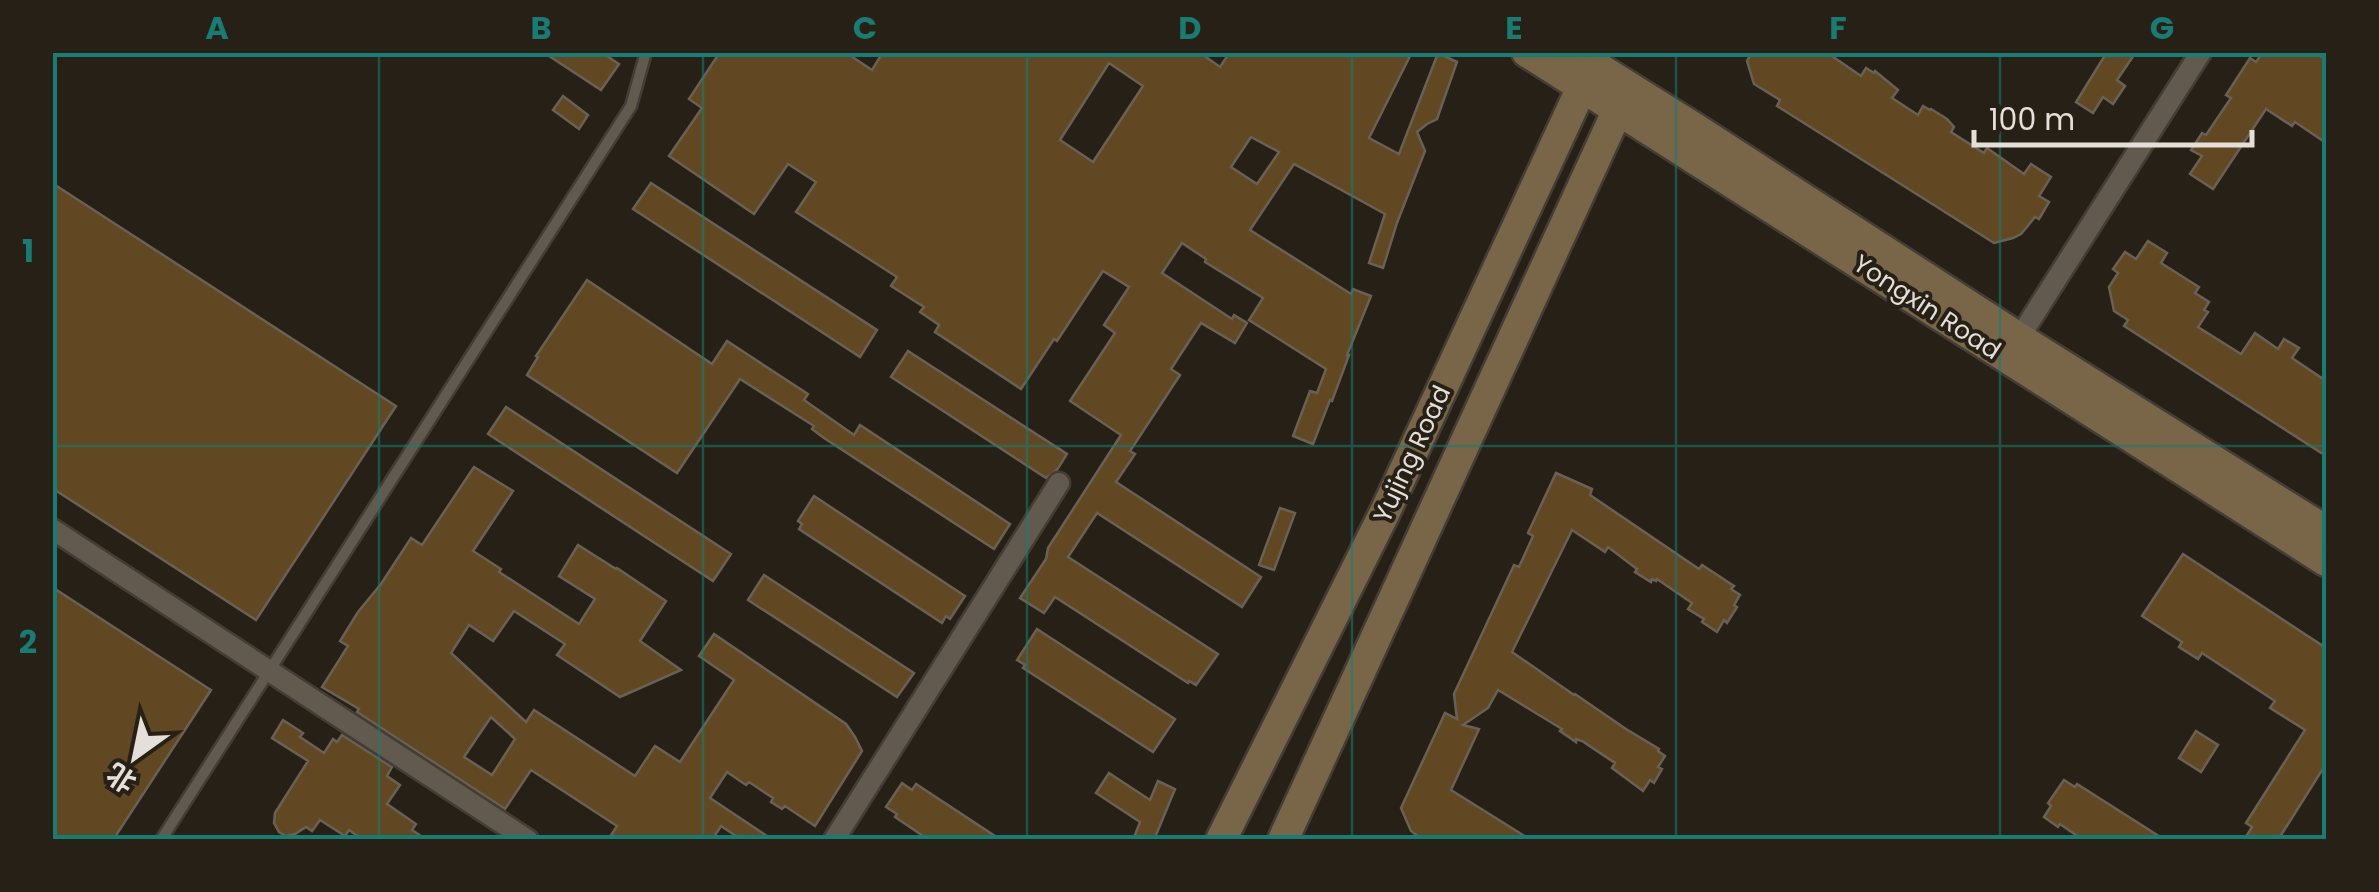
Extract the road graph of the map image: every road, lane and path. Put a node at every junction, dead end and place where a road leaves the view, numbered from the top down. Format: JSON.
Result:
{"nodes":[{"id":1,"x":646,"y":52,"type":"edge"},
{"id":2,"x":1527,"y":52,"type":"edge"},
{"id":3,"x":2201,"y":52,"type":"edge"},
{"id":4,"x":1582,"y":68,"type":"edge"},
{"id":5,"x":1623,"y":98,"type":"junction"},
{"id":6,"x":2019,"y":338,"type":"junction"},
{"id":7,"x":1059,"y":483,"type":"dead end"},
{"id":8,"x":52,"y":530,"type":"edge"},
{"id":9,"x":2326,"y":530,"type":"edge"},
{"id":10,"x":2326,"y":561,"type":"edge"},
{"id":11,"x":270,"y":672,"type":"junction"},
{"id":12,"x":161,"y":840,"type":"edge"},
{"id":13,"x":528,"y":840,"type":"edge"},
{"id":14,"x":834,"y":840,"type":"edge"},
{"id":15,"x":1221,"y":840,"type":"edge"},
{"id":16,"x":1283,"y":840,"type":"edge"}],
"edges":[{"from":1,"to":11,"type":"lane"},
{"from":2,"to":4,"type":"street","name":"Yongxin Road"},
{"from":3,"to":6,"type":"street"},
{"from":4,"to":5,"type":"street","name":"Yongxin Road"},
{"from":4,"to":15,"type":"street","name":"Yujing Road"},
{"from":5,"to":6,"type":"street","name":"Yongxin Road"},
{"from":5,"to":10,"type":"street","name":"Yongxin Road"},
{"from":5,"to":16,"type":"street","name":"Yujing Road"},
{"from":6,"to":9,"type":"street","name":"Yongxin Road"},
{"from":7,"to":14,"type":"street"},
{"from":8,"to":11,"type":"street"},
{"from":11,"to":12,"type":"lane"},
{"from":11,"to":13,"type":"street"}]}
